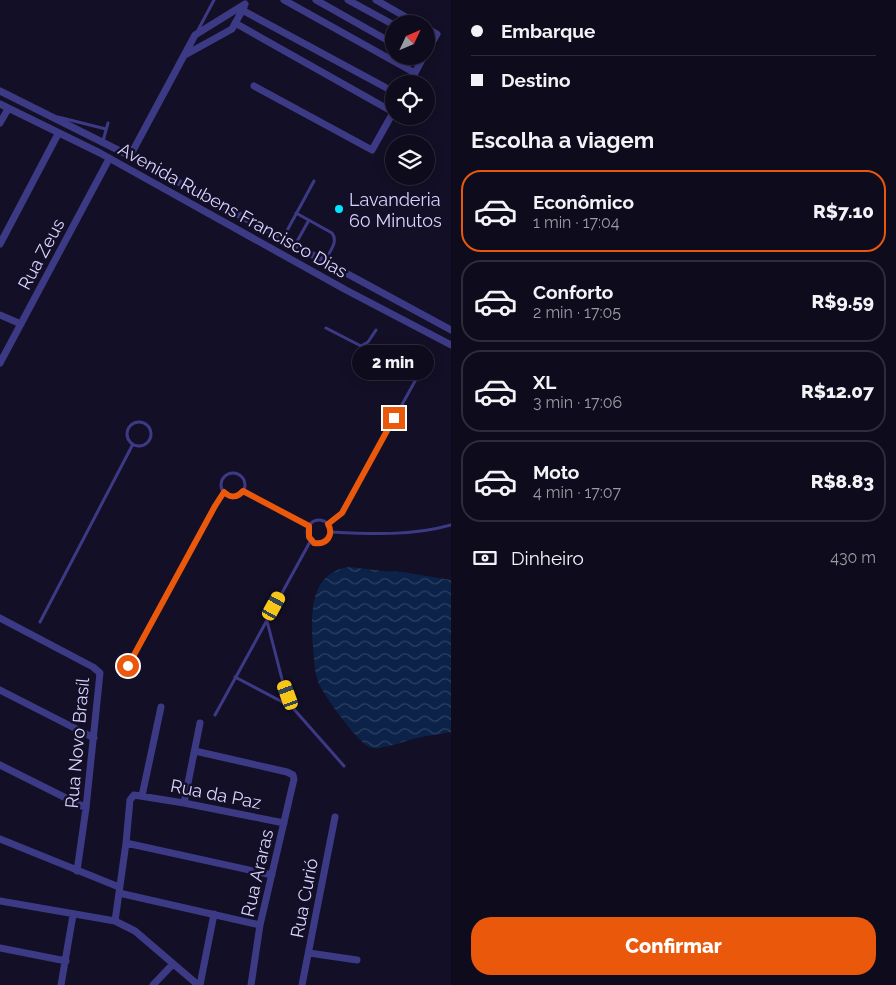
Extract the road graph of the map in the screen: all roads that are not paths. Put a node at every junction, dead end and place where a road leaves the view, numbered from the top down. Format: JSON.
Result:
{"nodes":[{"id":1,"x":214,"y":0,"type":"edge"},
{"id":2,"x":284,"y":0,"type":"edge"},
{"id":3,"x":316,"y":0,"type":"edge"},
{"id":4,"x":348,"y":0,"type":"edge"},
{"id":5,"x":376,"y":0,"type":"edge"},
{"id":6,"x":245,"y":4,"type":"edge"},
{"id":7,"x":402,"y":15,"type":"edge"},
{"id":8,"x":385,"y":20,"type":"edge"},
{"id":9,"x":235,"y":22,"type":"junction"},
{"id":10,"x":195,"y":35,"type":"junction"},
{"id":11,"x":385,"y":39,"type":"edge"},
{"id":12,"x":185,"y":54,"type":"junction"},
{"id":13,"x":418,"y":65,"type":"edge"},
{"id":14,"x":415,"y":72,"type":"junction"},
{"id":15,"x":414,"y":75,"type":"edge"},
{"id":16,"x":254,"y":86,"type":"dead end"},
{"id":17,"x":385,"y":87,"type":"edge"},
{"id":18,"x":0,"y":91,"type":"edge"},
{"id":19,"x":0,"y":104,"type":"edge"},
{"id":20,"x":385,"y":107,"type":"edge"},
{"id":21,"x":8,"y":109,"type":"junction"},
{"id":22,"x":44,"y":113,"type":"junction"},
{"id":23,"x":0,"y":123,"type":"edge"},
{"id":24,"x":108,"y":123,"type":"dead end"},
{"id":25,"x":386,"y":125,"type":"edge"},
{"id":26,"x":106,"y":129,"type":"junction"},
{"id":27,"x":58,"y":134,"type":"junction"},
{"id":28,"x":102,"y":141,"type":"junction"},
{"id":29,"x":130,"y":156,"type":"junction"},
{"id":30,"x":109,"y":159,"type":"junction"},
{"id":31,"x":314,"y":181,"type":"dead end"},
{"id":32,"x":296,"y":213,"type":"junction"},
{"id":33,"x":309,"y":220,"type":"junction"},
{"id":34,"x":282,"y":238,"type":"junction"},
{"id":35,"x":0,"y":244,"type":"edge"},
{"id":36,"x":295,"y":245,"type":"junction"},
{"id":37,"x":325,"y":261,"type":"junction"},
{"id":38,"x":0,"y":315,"type":"edge"},
{"id":39,"x":21,"y":324,"type":"junction"},
{"id":40,"x":326,"y":328,"type":"dead end"},
{"id":41,"x":376,"y":330,"type":"dead end"},
{"id":42,"x":451,"y":330,"type":"edge"},
{"id":43,"x":451,"y":345,"type":"edge"},
{"id":44,"x":430,"y":354,"type":"dead end"},
{"id":45,"x":0,"y":363,"type":"edge"},
{"id":46,"x":133,"y":444,"type":"junction"},
{"id":47,"x":243,"y":491,"type":"junction"},
{"id":48,"x":224,"y":492,"type":"junction"},
{"id":49,"x":328,"y":524,"type":"junction"},
{"id":50,"x":451,"y":525,"type":"edge"},
{"id":51,"x":309,"y":526,"type":"junction"},
{"id":52,"x":331,"y":532,"type":"junction"},
{"id":53,"x":311,"y":540,"type":"junction"},
{"id":54,"x":0,"y":618,"type":"edge"},
{"id":55,"x":266,"y":620,"type":"junction"},
{"id":56,"x":40,"y":622,"type":"dead end"},
{"id":57,"x":128,"y":666,"type":"dead end"},
{"id":58,"x":235,"y":677,"type":"junction"},
{"id":59,"x":0,"y":690,"type":"edge"},
{"id":60,"x":161,"y":707,"type":"dead end"},
{"id":61,"x":292,"y":707,"type":"junction"},
{"id":62,"x":215,"y":715,"type":"dead end"},
{"id":63,"x":200,"y":723,"type":"dead end"},
{"id":64,"x":94,"y":738,"type":"junction"},
{"id":65,"x":195,"y":750,"type":"junction"},
{"id":66,"x":0,"y":765,"type":"edge"},
{"id":67,"x":344,"y":766,"type":"dead end"},
{"id":68,"x":142,"y":796,"type":"junction"},
{"id":69,"x":184,"y":803,"type":"junction"},
{"id":70,"x":86,"y":808,"type":"junction"},
{"id":71,"x":335,"y":817,"type":"dead end"},
{"id":72,"x":284,"y":823,"type":"junction"},
{"id":73,"x":0,"y":839,"type":"edge"},
{"id":74,"x":126,"y":842,"type":"junction"},
{"id":75,"x":77,"y":871,"type":"junction"},
{"id":76,"x":272,"y":875,"type":"junction"},
{"id":77,"x":119,"y":890,"type":"junction"},
{"id":78,"x":0,"y":901,"type":"edge"},
{"id":79,"x":214,"y":914,"type":"junction"},
{"id":80,"x":73,"y":915,"type":"junction"},
{"id":81,"x":115,"y":921,"type":"junction"},
{"id":82,"x":260,"y":925,"type":"junction"},
{"id":83,"x":0,"y":948,"type":"edge"},
{"id":84,"x":309,"y":953,"type":"junction"},
{"id":85,"x":357,"y":960,"type":"dead end"},
{"id":86,"x":66,"y":961,"type":"junction"},
{"id":87,"x":173,"y":964,"type":"junction"},
{"id":88,"x":61,"y":985,"type":"edge"},
{"id":89,"x":153,"y":985,"type":"edge"},
{"id":90,"x":199,"y":985,"type":"edge"},
{"id":91,"x":251,"y":985,"type":"edge"},
{"id":92,"x":302,"y":985,"type":"edge"}],
"edges":[{"from":1,"to":10,"type":"lane"},
{"from":2,"to":14,"type":"street"},
{"from":3,"to":11,"type":"street"},
{"from":4,"to":8,"type":"street"},
{"from":5,"to":7,"type":"street"},
{"from":6,"to":9,"type":"street"},
{"from":6,"to":10,"type":"street"},
{"from":6,"to":17,"type":"street"},
{"from":9,"to":12,"type":"street"},
{"from":9,"to":20,"type":"street"},
{"from":10,"to":12,"type":"street"},
{"from":12,"to":29,"type":"street"},
{"from":13,"to":14,"type":"street"},
{"from":14,"to":15,"type":"street"},
{"from":16,"to":25,"type":"street"},
{"from":18,"to":22,"type":"street","name":"Avenida Rubens Francisco Dias"},
{"from":19,"to":21,"type":"street","name":"Avenida Rubens Francisco Dias"},
{"from":21,"to":23,"type":"street"},
{"from":21,"to":27,"type":"street","name":"Avenida Rubens Francisco Dias"},
{"from":22,"to":26,"type":"lane"},
{"from":22,"to":28,"type":"street","name":"Avenida Rubens Francisco Dias"},
{"from":24,"to":26,"type":"lane"},
{"from":26,"to":28,"type":"lane"},
{"from":27,"to":30,"type":"street","name":"Avenida Rubens Francisco Dias"},
{"from":27,"to":35,"type":"street"},
{"from":28,"to":29,"type":"street","name":"Avenida Rubens Francisco Dias"},
{"from":29,"to":34,"type":"street","name":"Avenida Rubens Francisco Dias"},
{"from":30,"to":39,"type":"street","name":"Rua Zeus"},
{"from":30,"to":43,"type":"street","name":"Avenida Rubens Francisco Dias"},
{"from":31,"to":32,"type":"lane"},
{"from":32,"to":33,"type":"lane"},
{"from":32,"to":34,"type":"lane"},
{"from":33,"to":36,"type":"lane"},
{"from":33,"to":37,"type":"lane"},
{"from":34,"to":36,"type":"street","name":"Avenida Rubens Francisco Dias"},
{"from":36,"to":37,"type":"street","name":"Avenida Rubens Francisco Dias"},
{"from":37,"to":42,"type":"street","name":"Avenida Rubens Francisco Dias"},
{"from":38,"to":39,"type":"street"},
{"from":39,"to":45,"type":"street","name":"Rua Zeus"},
{"from":40,"to":41,"type":"lane"},
{"from":44,"to":49,"type":"lane"},
{"from":46,"to":46,"type":"lane"},
{"from":46,"to":56,"type":"lane"},
{"from":47,"to":48,"type":"lane"},
{"from":47,"to":48,"type":"lane"},
{"from":47,"to":51,"type":"lane"},
{"from":48,"to":57,"type":"lane"},
{"from":49,"to":51,"type":"lane"},
{"from":49,"to":52,"type":"lane"},
{"from":50,"to":52,"type":"lane"},
{"from":51,"to":53,"type":"lane"},
{"from":52,"to":53,"type":"lane"},
{"from":53,"to":55,"type":"lane"},
{"from":54,"to":64,"type":"street","name":"Rua Novo Brasíl"},
{"from":55,"to":58,"type":"lane"},
{"from":55,"to":61,"type":"lane"},
{"from":58,"to":61,"type":"lane"},
{"from":58,"to":62,"type":"lane"},
{"from":59,"to":64,"type":"street"},
{"from":60,"to":68,"type":"street"},
{"from":61,"to":67,"type":"lane"},
{"from":63,"to":65,"type":"street"},
{"from":64,"to":70,"type":"street","name":"Rua Novo Brasíl"},
{"from":65,"to":69,"type":"street"},
{"from":65,"to":72,"type":"street","name":"Rua Araras"},
{"from":66,"to":70,"type":"street"},
{"from":68,"to":69,"type":"street","name":"Rua da Paz"},
{"from":68,"to":74,"type":"street"},
{"from":69,"to":72,"type":"street","name":"Rua da Paz"},
{"from":70,"to":75,"type":"street","name":"Rua Novo Brasíl"},
{"from":71,"to":84,"type":"street","name":"Rua Curió"},
{"from":72,"to":76,"type":"street","name":"Rua Araras"},
{"from":73,"to":75,"type":"street"},
{"from":74,"to":76,"type":"street"},
{"from":74,"to":77,"type":"street"},
{"from":75,"to":77,"type":"street"},
{"from":76,"to":82,"type":"street","name":"Rua Araras"},
{"from":77,"to":79,"type":"street"},
{"from":77,"to":81,"type":"street"},
{"from":78,"to":80,"type":"street"},
{"from":79,"to":82,"type":"street"},
{"from":79,"to":90,"type":"street"},
{"from":80,"to":81,"type":"street"},
{"from":80,"to":86,"type":"street"},
{"from":81,"to":87,"type":"street"},
{"from":82,"to":91,"type":"street","name":"Rua Araras"},
{"from":83,"to":86,"type":"street"},
{"from":84,"to":85,"type":"street"},
{"from":84,"to":92,"type":"street","name":"Rua Curió"},
{"from":86,"to":88,"type":"street"},
{"from":87,"to":89,"type":"street"},
{"from":87,"to":90,"type":"street"}]}
